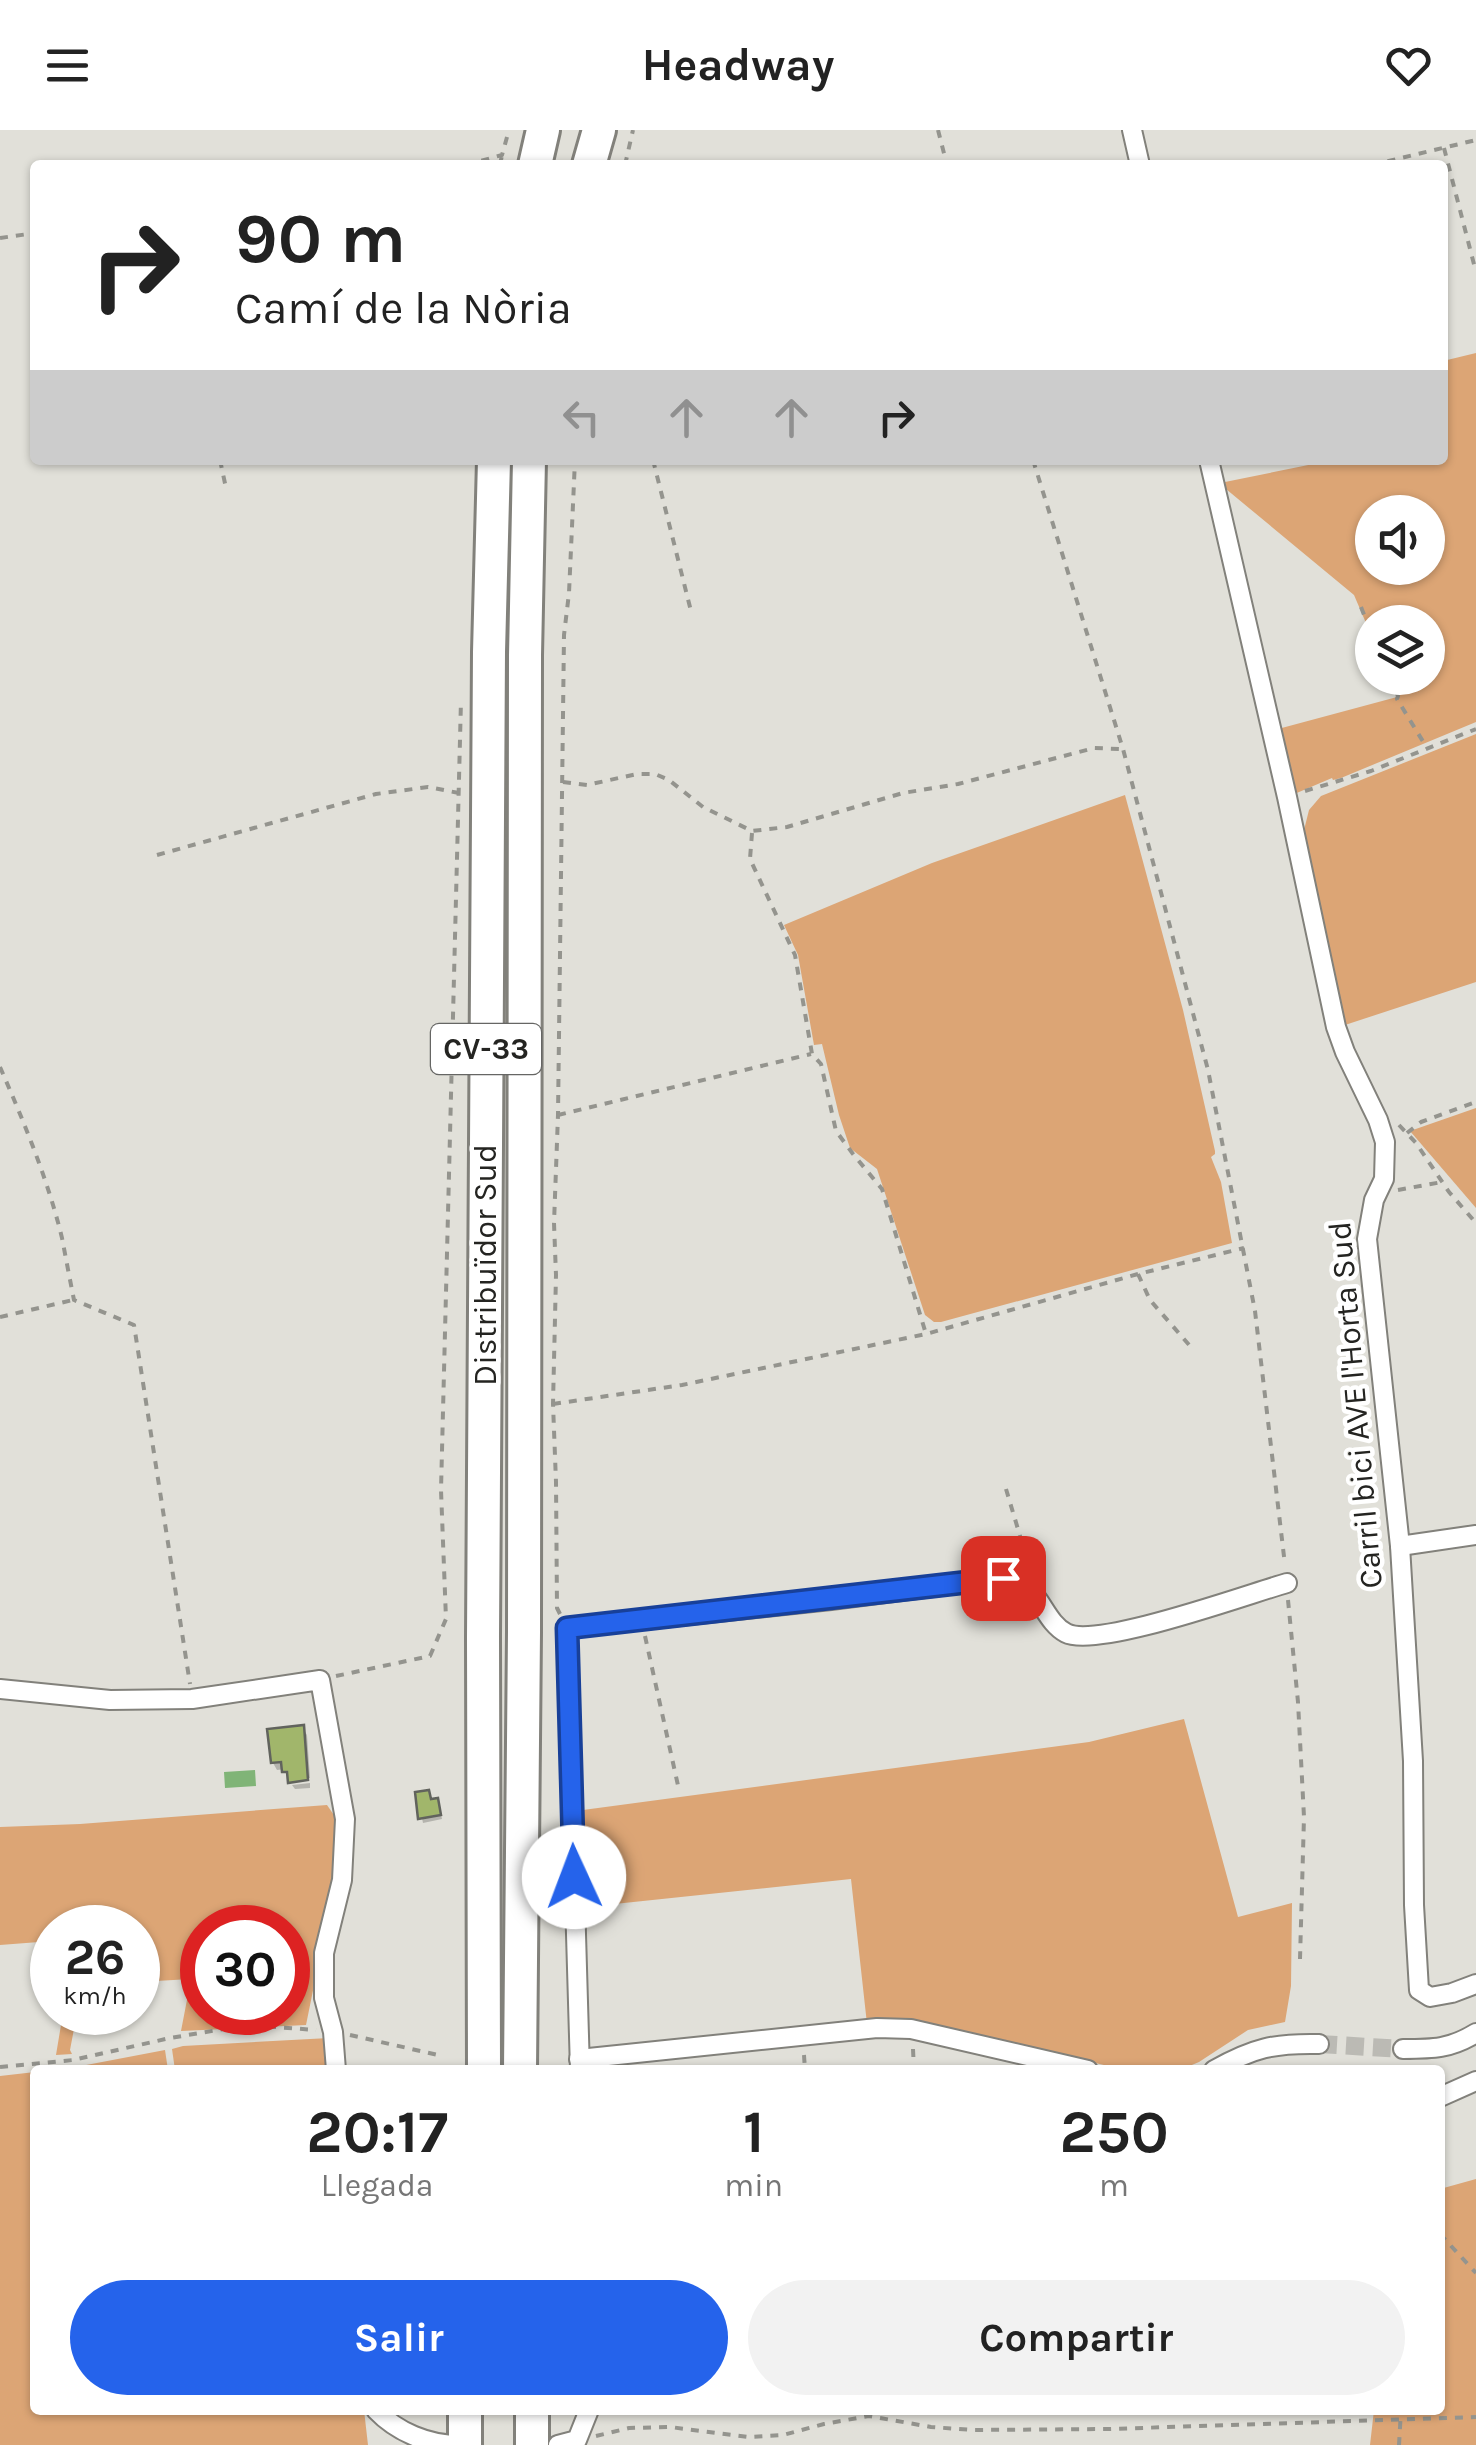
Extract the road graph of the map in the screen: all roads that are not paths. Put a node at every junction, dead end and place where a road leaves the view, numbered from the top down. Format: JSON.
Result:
{"nodes":[{"id":1,"x":543,"y":130,"type":"edge"},
{"id":2,"x":599,"y":130,"type":"edge"},
{"id":3,"x":1132,"y":130,"type":"edge"},
{"id":4,"x":536,"y":160,"type":"edge"},
{"id":5,"x":591,"y":160,"type":"edge"},
{"id":6,"x":1139,"y":160,"type":"edge"},
{"id":7,"x":494,"y":465,"type":"edge"},
{"id":8,"x":528,"y":465,"type":"edge"},
{"id":9,"x":1210,"y":465,"type":"edge"},
{"id":10,"x":1476,"y":1535,"type":"edge"},
{"id":11,"x":1400,"y":1546,"type":"junction"},
{"id":12,"x":1287,"y":1582,"type":"road end"},
{"id":13,"x":0,"y":1689,"type":"edge"},
{"id":14,"x":1476,"y":1984,"type":"edge"},
{"id":15,"x":1476,"y":2032,"type":"edge"},
{"id":16,"x":1319,"y":2044,"type":"tunnel mouth"},
{"id":17,"x":1403,"y":2049,"type":"tunnel mouth"},
{"id":18,"x":336,"y":2065,"type":"edge"},
{"id":19,"x":484,"y":2065,"type":"edge"},
{"id":20,"x":520,"y":2065,"type":"edge"},
{"id":21,"x":580,"y":2065,"type":"edge"},
{"id":22,"x":1067,"y":2065,"type":"edge"},
{"id":23,"x":1224,"y":2065,"type":"edge"},
{"id":24,"x":1476,"y":2081,"type":"edge"},
{"id":25,"x":1445,"y":2095,"type":"edge"},
{"id":26,"x":382,"y":2415,"type":"edge"},
{"id":27,"x":465,"y":2415,"type":"edge"},
{"id":28,"x":483,"y":2415,"type":"edge"},
{"id":29,"x":518,"y":2415,"type":"edge"},
{"id":30,"x":532,"y":2415,"type":"edge"},
{"id":31,"x":586,"y":2415,"type":"edge"},
{"id":32,"x":440,"y":2445,"type":"edge"},
{"id":33,"x":462,"y":2445,"type":"edge"},
{"id":34,"x":483,"y":2445,"type":"edge"},
{"id":35,"x":518,"y":2445,"type":"edge"},
{"id":36,"x":532,"y":2445,"type":"edge"},
{"id":37,"x":558,"y":2445,"type":"edge"}],
"edges":[{"from":1,"to":4,"type":"highway"},
{"from":2,"to":5,"type":"highway"},
{"from":3,"to":6,"type":"street"},
{"from":7,"to":19,"type":"highway","name":"Distribuïdor Sud","number":"CV-33"},
{"from":8,"to":20,"type":"highway","name":"Distribuïdor Sud","number":"CV-33"},
{"from":9,"to":11,"type":"street"},
{"from":10,"to":11,"type":"street"},
{"from":11,"to":14,"type":"street"},
{"from":12,"to":21,"type":"street"},
{"from":13,"to":18,"type":"street"},
{"from":15,"to":17,"type":"street"},
{"from":16,"to":23,"type":"street"},
{"from":21,"to":22,"type":"street"},
{"from":24,"to":25,"type":"street"},
{"from":26,"to":32,"type":"street"},
{"from":27,"to":33,"type":"highway"},
{"from":28,"to":34,"type":"highway"},
{"from":29,"to":35,"type":"highway"},
{"from":30,"to":36,"type":"highway"},
{"from":31,"to":37,"type":"street"},
{"from":32,"to":33,"type":"street"}]}
